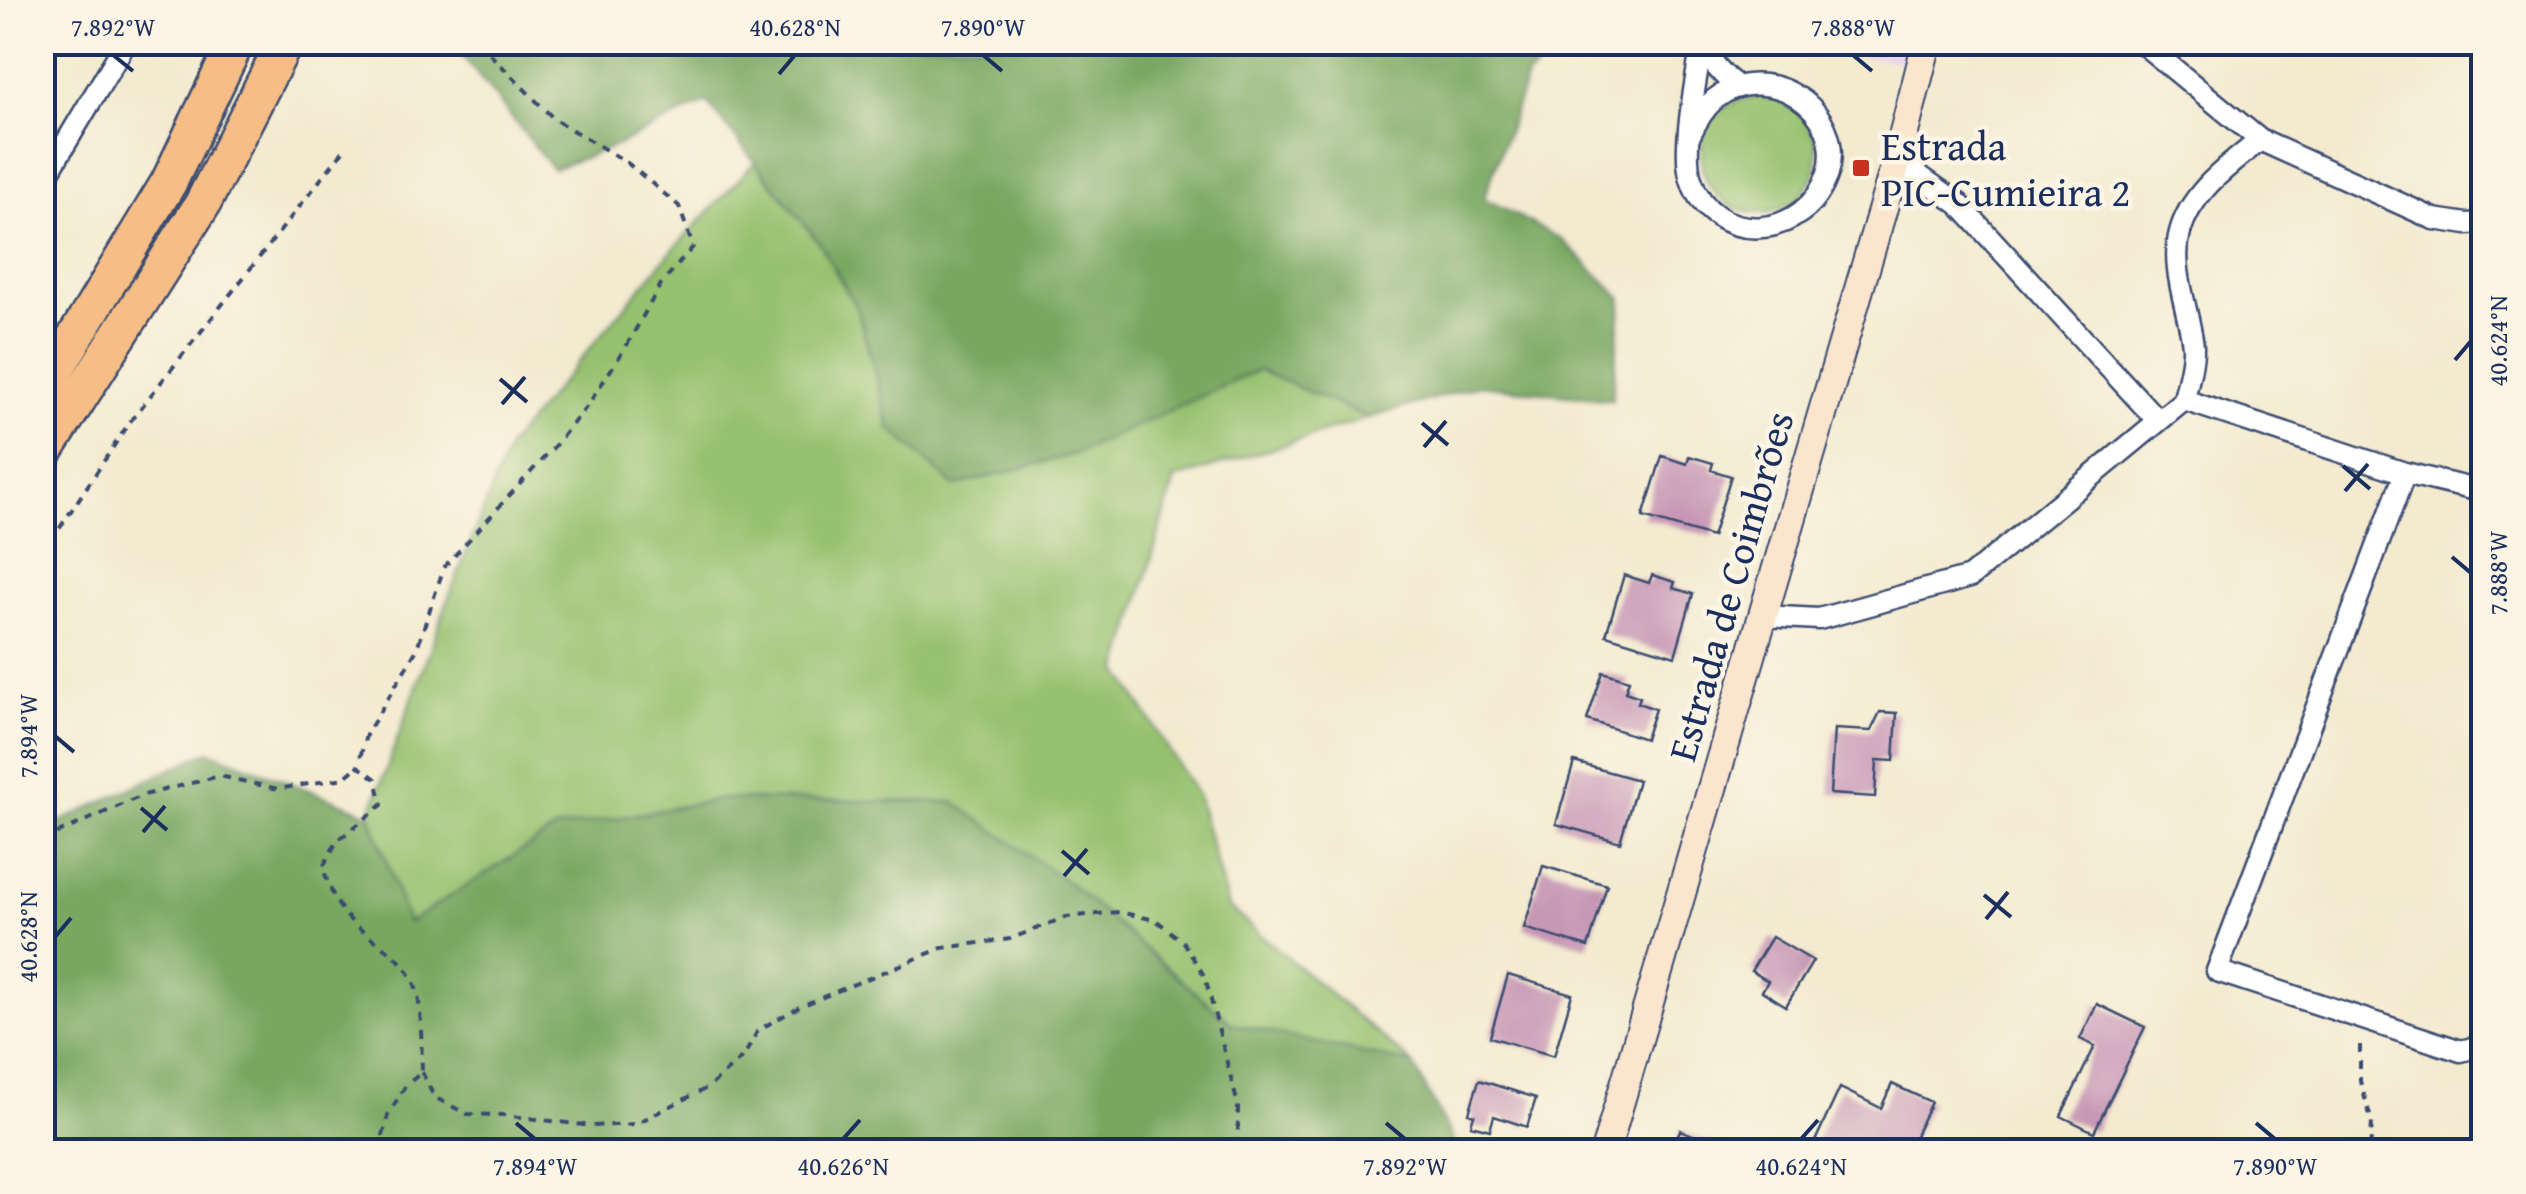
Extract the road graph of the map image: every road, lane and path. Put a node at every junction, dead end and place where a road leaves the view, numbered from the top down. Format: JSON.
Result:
{"nodes":[{"id":1,"x":126,"y":42,"type":"edge"},
{"id":2,"x":236,"y":42,"type":"edge"},
{"id":3,"x":284,"y":42,"type":"edge"},
{"id":4,"x":478,"y":42,"type":"edge"},
{"id":5,"x":1927,"y":42,"type":"edge"},
{"id":6,"x":2141,"y":42,"type":"edge"},
{"id":7,"x":1702,"y":43,"type":"edge"},
{"id":8,"x":1738,"y":87,"type":"junction"},
{"id":9,"x":1690,"y":136,"type":"junction"},
{"id":10,"x":2260,"y":140,"type":"junction"},
{"id":11,"x":347,"y":146,"type":"dead end"},
{"id":12,"x":1896,"y":160,"type":"junction"},
{"id":13,"x":42,"y":183,"type":"edge"},
{"id":14,"x":2484,"y":223,"type":"edge"},
{"id":15,"x":42,"y":392,"type":"edge"},
{"id":16,"x":2184,"y":400,"type":"junction"},
{"id":17,"x":2158,"y":421,"type":"junction"},
{"id":18,"x":42,"y":456,"type":"edge"},
{"id":19,"x":2405,"y":474,"type":"junction"},
{"id":20,"x":2484,"y":492,"type":"edge"},
{"id":21,"x":42,"y":556,"type":"edge"},
{"id":22,"x":1762,"y":616,"type":"junction"},
{"id":23,"x":358,"y":766,"type":"junction"},
{"id":24,"x":42,"y":840,"type":"edge"},
{"id":25,"x":2360,"y":1045,"type":"dead end"},
{"id":26,"x":2484,"y":1045,"type":"edge"},
{"id":27,"x":422,"y":1072,"type":"junction"},
{"id":28,"x":379,"y":1152,"type":"edge"},
{"id":29,"x":1238,"y":1152,"type":"edge"},
{"id":30,"x":1605,"y":1152,"type":"edge"},
{"id":31,"x":2370,"y":1152,"type":"edge"}],
"edges":[{"from":1,"to":13,"type":"street"},
{"from":2,"to":15,"type":"highway"},
{"from":3,"to":18,"type":"highway"},
{"from":4,"to":23,"type":"path"},
{"from":5,"to":12,"type":"street","name":"Estrada de Coimbrões"},
{"from":6,"to":10,"type":"street"},
{"from":7,"to":8,"type":"street"},
{"from":7,"to":9,"type":"street"},
{"from":8,"to":9,"type":"street"},
{"from":8,"to":9,"type":"street"},
{"from":10,"to":14,"type":"street"},
{"from":10,"to":16,"type":"street"},
{"from":11,"to":21,"type":"path"},
{"from":12,"to":17,"type":"street"},
{"from":12,"to":22,"type":"street","name":"Estrada de Coimbrões"},
{"from":16,"to":17,"type":"street"},
{"from":16,"to":19,"type":"street"},
{"from":17,"to":22,"type":"street"},
{"from":19,"to":20,"type":"street"},
{"from":19,"to":26,"type":"street"},
{"from":22,"to":30,"type":"street","name":"Estrada de Coimbrões"},
{"from":23,"to":24,"type":"path"},
{"from":23,"to":27,"type":"path"},
{"from":25,"to":31,"type":"path"},
{"from":27,"to":28,"type":"path"},
{"from":27,"to":29,"type":"path"}]}
